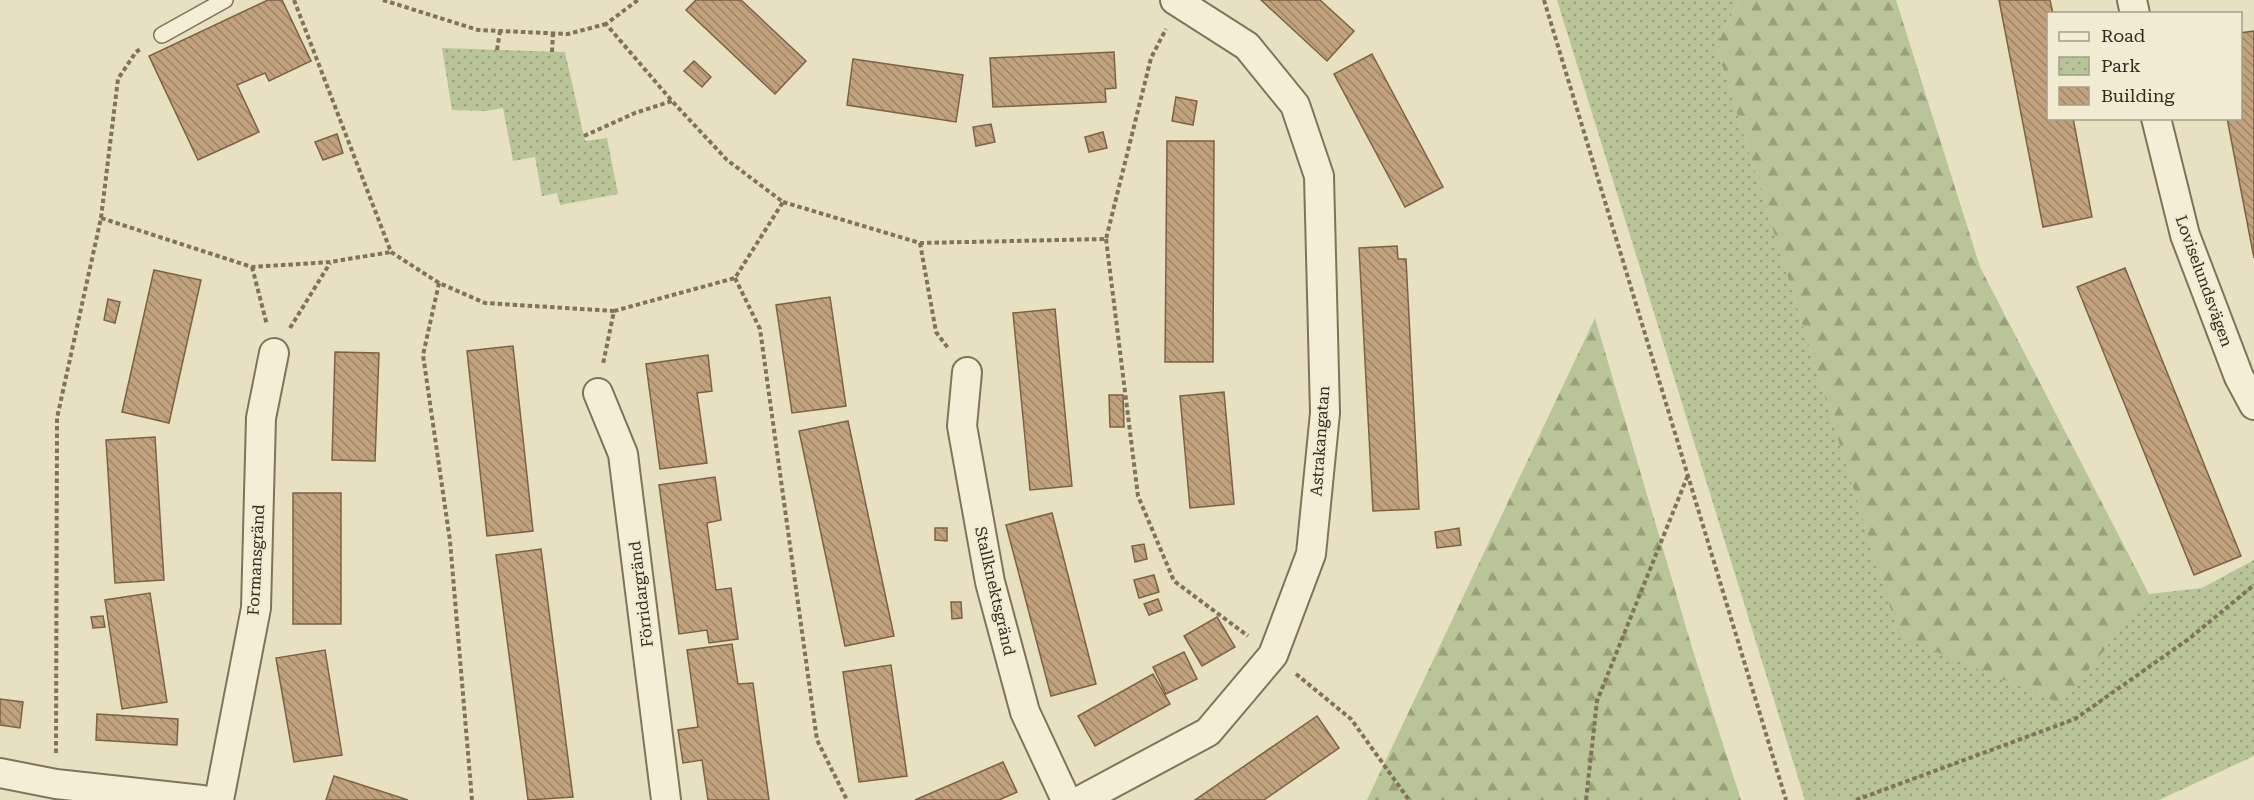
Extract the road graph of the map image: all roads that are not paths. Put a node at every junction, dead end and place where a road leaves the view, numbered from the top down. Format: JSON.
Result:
{"nodes":[{"id":1,"x":225,"y":0,"type":"edge"},
{"id":2,"x":1177,"y":2,"type":"edge"},
{"id":3,"x":162,"y":35,"type":"road end"},
{"id":4,"x":2156,"y":120,"type":"edge"},
{"id":5,"x":274,"y":353,"type":"road end"},
{"id":6,"x":967,"y":372,"type":"road end"},
{"id":7,"x":598,"y":393,"type":"road end"},
{"id":8,"x":2254,"y":405,"type":"edge"},
{"id":9,"x":0,"y":774,"type":"edge"},
{"id":10,"x":202,"y":800,"type":"edge"},
{"id":11,"x":219,"y":800,"type":"edge"},
{"id":12,"x":666,"y":800,"type":"edge"},
{"id":13,"x":1066,"y":800,"type":"edge"},
{"id":14,"x":1081,"y":800,"type":"edge"}],
"edges":[{"from":1,"to":3,"type":"lane"},
{"from":2,"to":14,"type":"street","name":"Astrakangatan"},
{"from":4,"to":8,"type":"street","name":"Loviselundsvägen"},
{"from":5,"to":11,"type":"street","name":"Formansgränd"},
{"from":6,"to":13,"type":"street","name":"Stallknektsgränd"},
{"from":7,"to":12,"type":"street","name":"Förridargränd"},
{"from":9,"to":10,"type":"street"}]}
